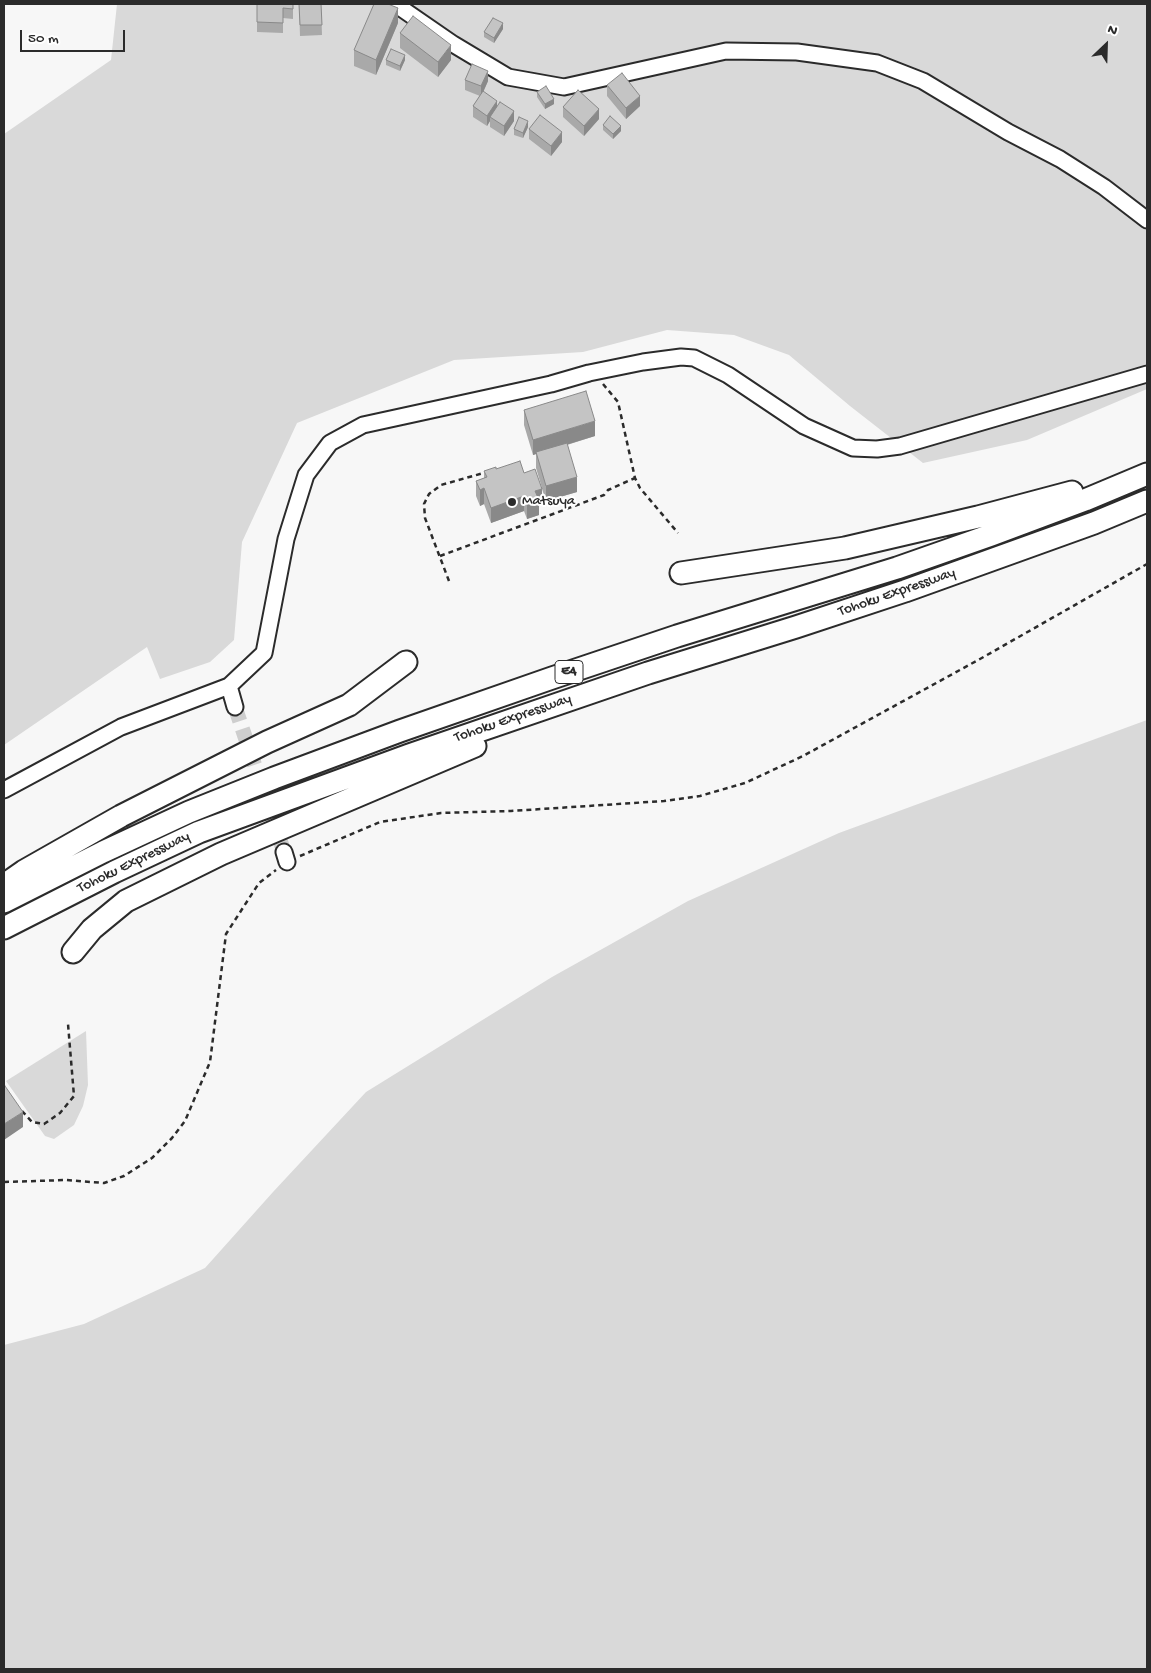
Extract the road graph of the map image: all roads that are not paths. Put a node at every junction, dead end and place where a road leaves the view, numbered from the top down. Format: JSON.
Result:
{"nodes":[{"id":1,"x":396,"y":4,"type":"edge"},
{"id":2,"x":1147,"y":220,"type":"edge"},
{"id":3,"x":1147,"y":374,"type":"edge"},
{"id":4,"x":1147,"y":473,"type":"edge"},
{"id":5,"x":1147,"y":501,"type":"edge"},
{"id":6,"x":681,"y":573,"type":"dead end"},
{"id":7,"x":406,"y":662,"type":"dead end"},
{"id":8,"x":648,"y":673,"type":"junction"},
{"id":9,"x":229,"y":686,"type":"junction"},
{"id":10,"x":234,"y":707,"type":"tunnel mouth"},
{"id":11,"x":4,"y":790,"type":"edge"},
{"id":12,"x":4,"y":885,"type":"edge"},
{"id":13,"x":4,"y":902,"type":"edge"},
{"id":14,"x":4,"y":928,"type":"edge"},
{"id":15,"x":73,"y":952,"type":"dead end"}],
"edges":[{"from":1,"to":2,"type":"street"},
{"from":3,"to":9,"type":"street"},
{"from":4,"to":6,"type":"highway"},
{"from":4,"to":13,"type":"highway","name":"Tohoku Expressway","number":"E4"},
{"from":5,"to":8,"type":"highway","name":"Tohoku Expressway","number":"E4"},
{"from":7,"to":12,"type":"highway"},
{"from":8,"to":14,"type":"highway","name":"Tohoku Expressway","number":"E4"},
{"from":8,"to":15,"type":"highway"},
{"from":9,"to":10,"type":"street"},
{"from":9,"to":11,"type":"street"}]}
